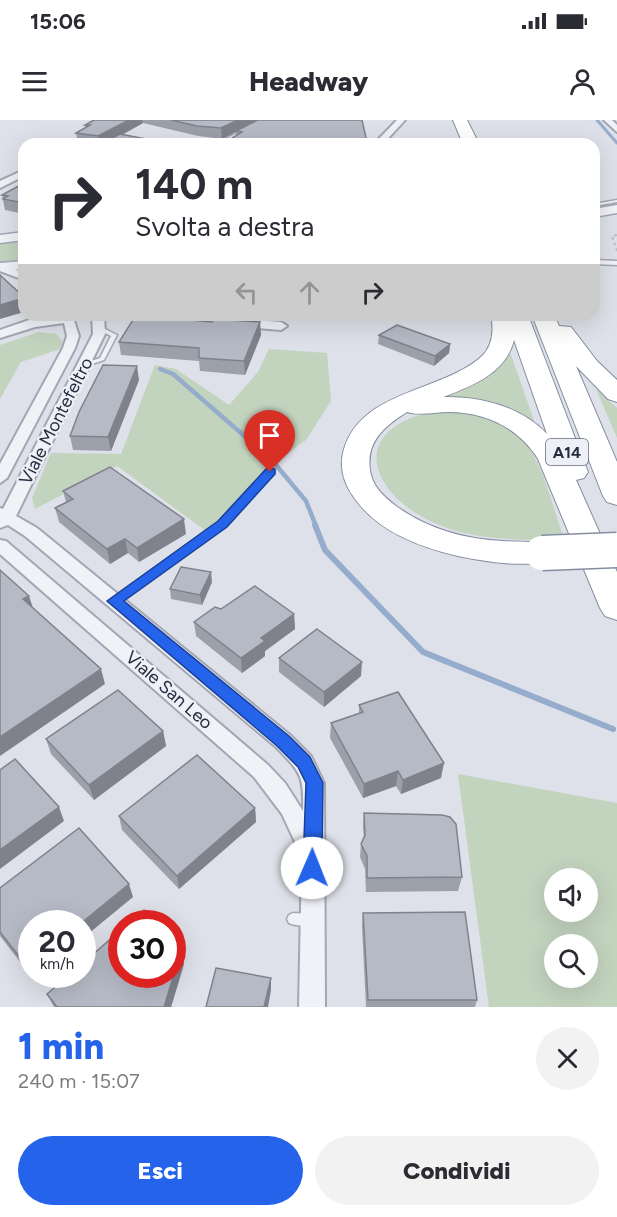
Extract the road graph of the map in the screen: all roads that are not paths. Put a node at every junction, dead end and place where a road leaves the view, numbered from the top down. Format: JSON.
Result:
{"nodes":[{"id":1,"x":246,"y":120,"type":"edge"},
{"id":2,"x":401,"y":120,"type":"edge"},
{"id":3,"x":447,"y":120,"type":"edge"},
{"id":4,"x":460,"y":120,"type":"edge"},
{"id":5,"x":608,"y":120,"type":"edge"},
{"id":6,"x":266,"y":121,"type":"edge"},
{"id":7,"x":617,"y":130,"type":"edge"},
{"id":8,"x":232,"y":138,"type":"edge"},
{"id":9,"x":384,"y":138,"type":"edge"},
{"id":10,"x":453,"y":138,"type":"edge"},
{"id":11,"x":468,"y":138,"type":"edge"},
{"id":12,"x":18,"y":176,"type":"edge"},
{"id":13,"x":0,"y":185,"type":"edge"},
{"id":14,"x":617,"y":201,"type":"edge"},
{"id":15,"x":600,"y":204,"type":"edge"},
{"id":16,"x":617,"y":209,"type":"edge"},
{"id":17,"x":600,"y":212,"type":"edge"},
{"id":18,"x":18,"y":236,"type":"edge"},
{"id":19,"x":0,"y":237,"type":"edge"},
{"id":20,"x":600,"y":262,"type":"edge"},
{"id":21,"x":617,"y":263,"type":"edge"},
{"id":22,"x":18,"y":266,"type":"edge"},
{"id":23,"x":0,"y":267,"type":"edge"},
{"id":24,"x":18,"y":274,"type":"edge"},
{"id":25,"x":41,"y":321,"type":"edge"},
{"id":26,"x":503,"y":321,"type":"edge"},
{"id":27,"x":519,"y":321,"type":"edge"},
{"id":28,"x":545,"y":321,"type":"edge"},
{"id":29,"x":557,"y":321,"type":"edge"},
{"id":30,"x":85,"y":322,"type":"edge"},
{"id":31,"x":34,"y":324,"type":"junction"},
{"id":32,"x":0,"y":334,"type":"edge"},
{"id":33,"x":617,"y":394,"type":"edge"},
{"id":34,"x":378,"y":420,"type":"junction"},
{"id":35,"x":270,"y":472,"type":"dead end"},
{"id":36,"x":0,"y":478,"type":"edge"},
{"id":37,"x":617,"y":496,"type":"edge"},
{"id":38,"x":2,"y":518,"type":"edge"},
{"id":39,"x":0,"y":545,"type":"edge"},
{"id":40,"x":617,"y":550,"type":"edge"},
{"id":41,"x":617,"y":588,"type":"edge"},
{"id":42,"x":114,"y":601,"type":"junction"},
{"id":43,"x":617,"y":608,"type":"edge"},
{"id":44,"x":306,"y":863,"type":"junction"},
{"id":45,"x":312,"y":1007,"type":"edge"}],
"edges":[{"from":1,"to":6,"type":"street"},
{"from":2,"to":9,"type":"street"},
{"from":3,"to":10,"type":"highway"},
{"from":4,"to":11,"type":"highway"},
{"from":5,"to":7,"type":"street"},
{"from":6,"to":8,"type":"street"},
{"from":12,"to":13,"type":"street"},
{"from":14,"to":15,"type":"lane"},
{"from":16,"to":17,"type":"street"},
{"from":18,"to":19,"type":"street"},
{"from":20,"to":21,"type":"lane"},
{"from":22,"to":23,"type":"street"},
{"from":23,"to":24,"type":"street"},
{"from":25,"to":31,"type":"street"},
{"from":26,"to":34,"type":"highway"},
{"from":27,"to":41,"type":"highway","number":"A14"},
{"from":28,"to":37,"type":"highway","number":"A14"},
{"from":29,"to":33,"type":"highway"},
{"from":30,"to":31,"type":"street"},
{"from":30,"to":36,"type":"street","name":"Viale Montefeltro"},
{"from":30,"to":38,"type":"street","name":"Viale Montefeltro"},
{"from":31,"to":32,"type":"street"},
{"from":34,"to":40,"type":"highway","bridge":true},
{"from":34,"to":43,"type":"highway"},
{"from":35,"to":42,"type":"lane"},
{"from":38,"to":42,"type":"street","name":"Viale San Leo"},
{"from":39,"to":44,"type":"street","name":"Viale San Leo"},
{"from":42,"to":44,"type":"street","name":"Viale San Leo"},
{"from":44,"to":45,"type":"street","name":"Viale San Leo"}]}
